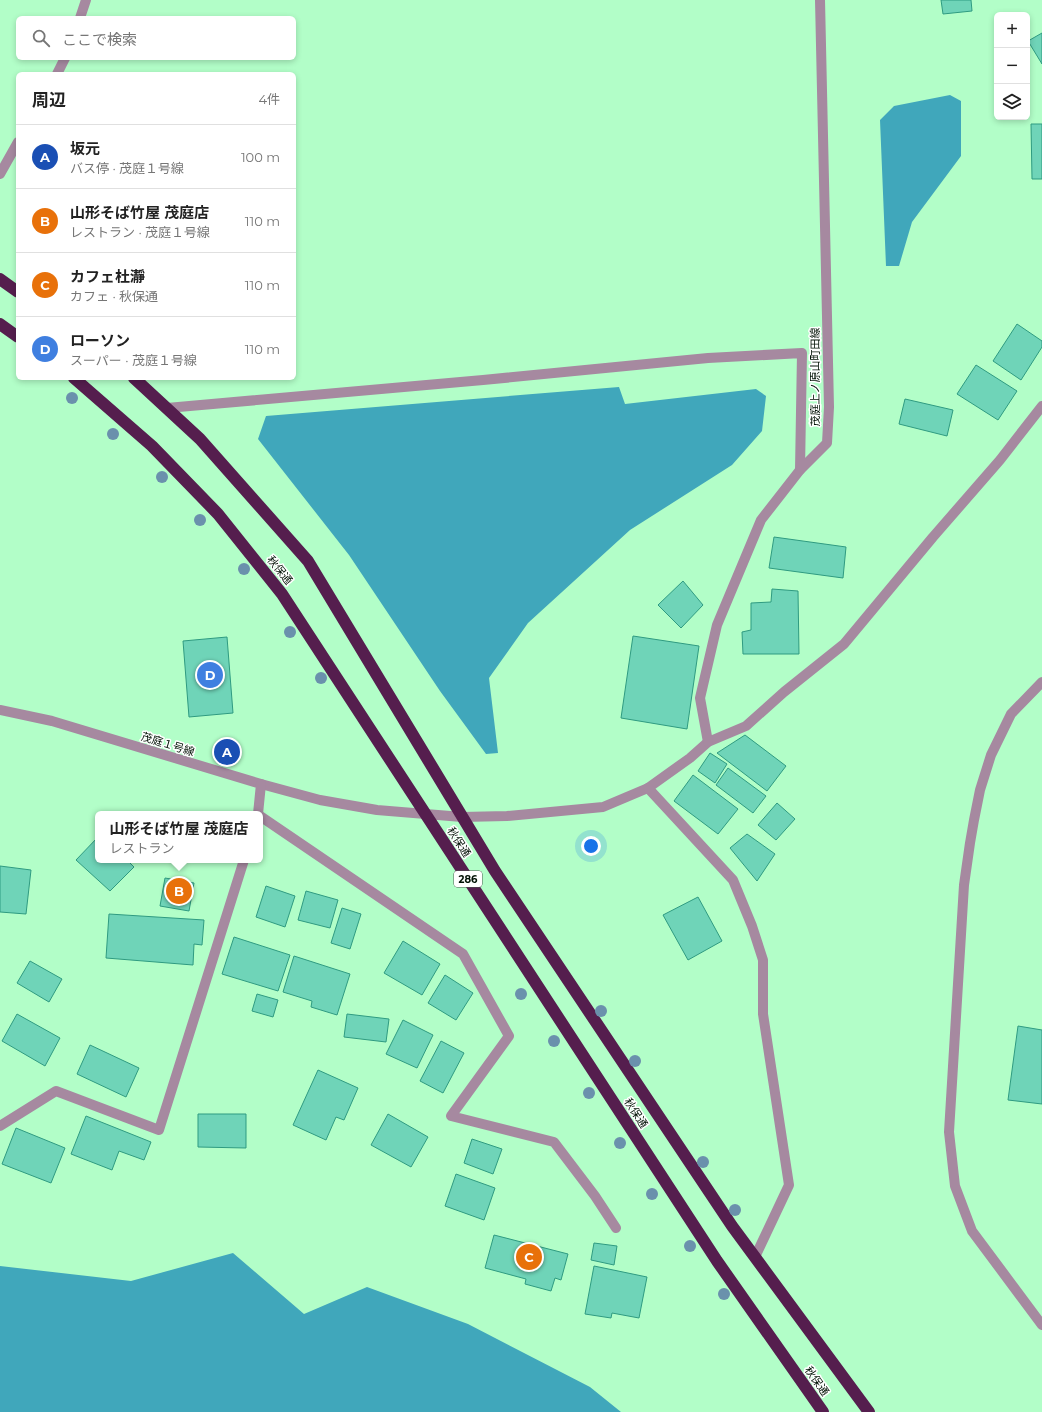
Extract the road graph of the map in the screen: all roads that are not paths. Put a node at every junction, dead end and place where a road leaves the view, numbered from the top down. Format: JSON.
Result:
{"nodes":[{"id":1,"x":86,"y":0,"type":"edge"},
{"id":2,"x":820,"y":0,"type":"edge"},
{"id":3,"x":81,"y":16,"type":"edge"},
{"id":4,"x":64,"y":60,"type":"edge"},
{"id":5,"x":58,"y":72,"type":"edge"},
{"id":6,"x":16,"y":146,"type":"edge"},
{"id":7,"x":0,"y":174,"type":"edge"},
{"id":8,"x":0,"y":279,"type":"edge"},
{"id":9,"x":16,"y":291,"type":"edge"},
{"id":10,"x":0,"y":324,"type":"edge"},
{"id":11,"x":16,"y":336,"type":"edge"},
{"id":12,"x":76,"y":380,"type":"edge"},
{"id":13,"x":136,"y":380,"type":"edge"},
{"id":14,"x":1042,"y":406,"type":"edge"},
{"id":15,"x":167,"y":408,"type":"junction"},
{"id":16,"x":800,"y":470,"type":"junction"},
{"id":17,"x":1042,"y":682,"type":"edge"},
{"id":18,"x":0,"y":710,"type":"edge"},
{"id":19,"x":708,"y":742,"type":"junction"},
{"id":20,"x":260,"y":784,"type":"junction"},
{"id":21,"x":648,"y":788,"type":"junction"},
{"id":22,"x":259,"y":811,"type":"edge"},
{"id":23,"x":426,"y":814,"type":"junction"},
{"id":24,"x":462,"y":817,"type":"junction"},
{"id":25,"x":263,"y":818,"type":"edge"},
{"id":26,"x":243,"y":863,"type":"edge"},
{"id":27,"x":0,"y":1126,"type":"edge"},
{"id":28,"x":616,"y":1228,"type":"dead end"},
{"id":29,"x":755,"y":1257,"type":"junction"},
{"id":30,"x":1042,"y":1325,"type":"edge"},
{"id":31,"x":823,"y":1412,"type":"edge"},
{"id":32,"x":870,"y":1412,"type":"edge"}],
"edges":[{"from":1,"to":3,"type":"street"},
{"from":2,"to":16,"type":"street","name":"茂庭上ノ原山町田線"},
{"from":4,"to":5,"type":"street"},
{"from":6,"to":7,"type":"street"},
{"from":8,"to":9,"type":"highway"},
{"from":10,"to":11,"type":"highway"},
{"from":12,"to":23,"type":"highway","name":"秋保通","number":"286"},
{"from":13,"to":15,"type":"highway","name":"秋保通","number":"286"},
{"from":14,"to":19,"type":"street","name":"茂庭１号線"},
{"from":15,"to":16,"type":"street"},
{"from":15,"to":24,"type":"highway","name":"秋保通","number":"286"},
{"from":16,"to":19,"type":"street","name":"茂庭上ノ原山町田線"},
{"from":17,"to":30,"type":"street"},
{"from":18,"to":20,"type":"street","name":"茂庭１号線"},
{"from":19,"to":21,"type":"street","name":"茂庭１号線"},
{"from":20,"to":22,"type":"street"},
{"from":20,"to":23,"type":"street","name":"茂庭１号線"},
{"from":21,"to":24,"type":"street","name":"茂庭１号線"},
{"from":21,"to":29,"type":"street"},
{"from":23,"to":24,"type":"street","name":"茂庭１号線"},
{"from":23,"to":31,"type":"highway","name":"秋保通","number":"286"},
{"from":24,"to":29,"type":"highway","name":"秋保通","number":"286"},
{"from":25,"to":28,"type":"street"},
{"from":26,"to":27,"type":"street"},
{"from":29,"to":32,"type":"highway","name":"秋保通","number":"286"}]}
